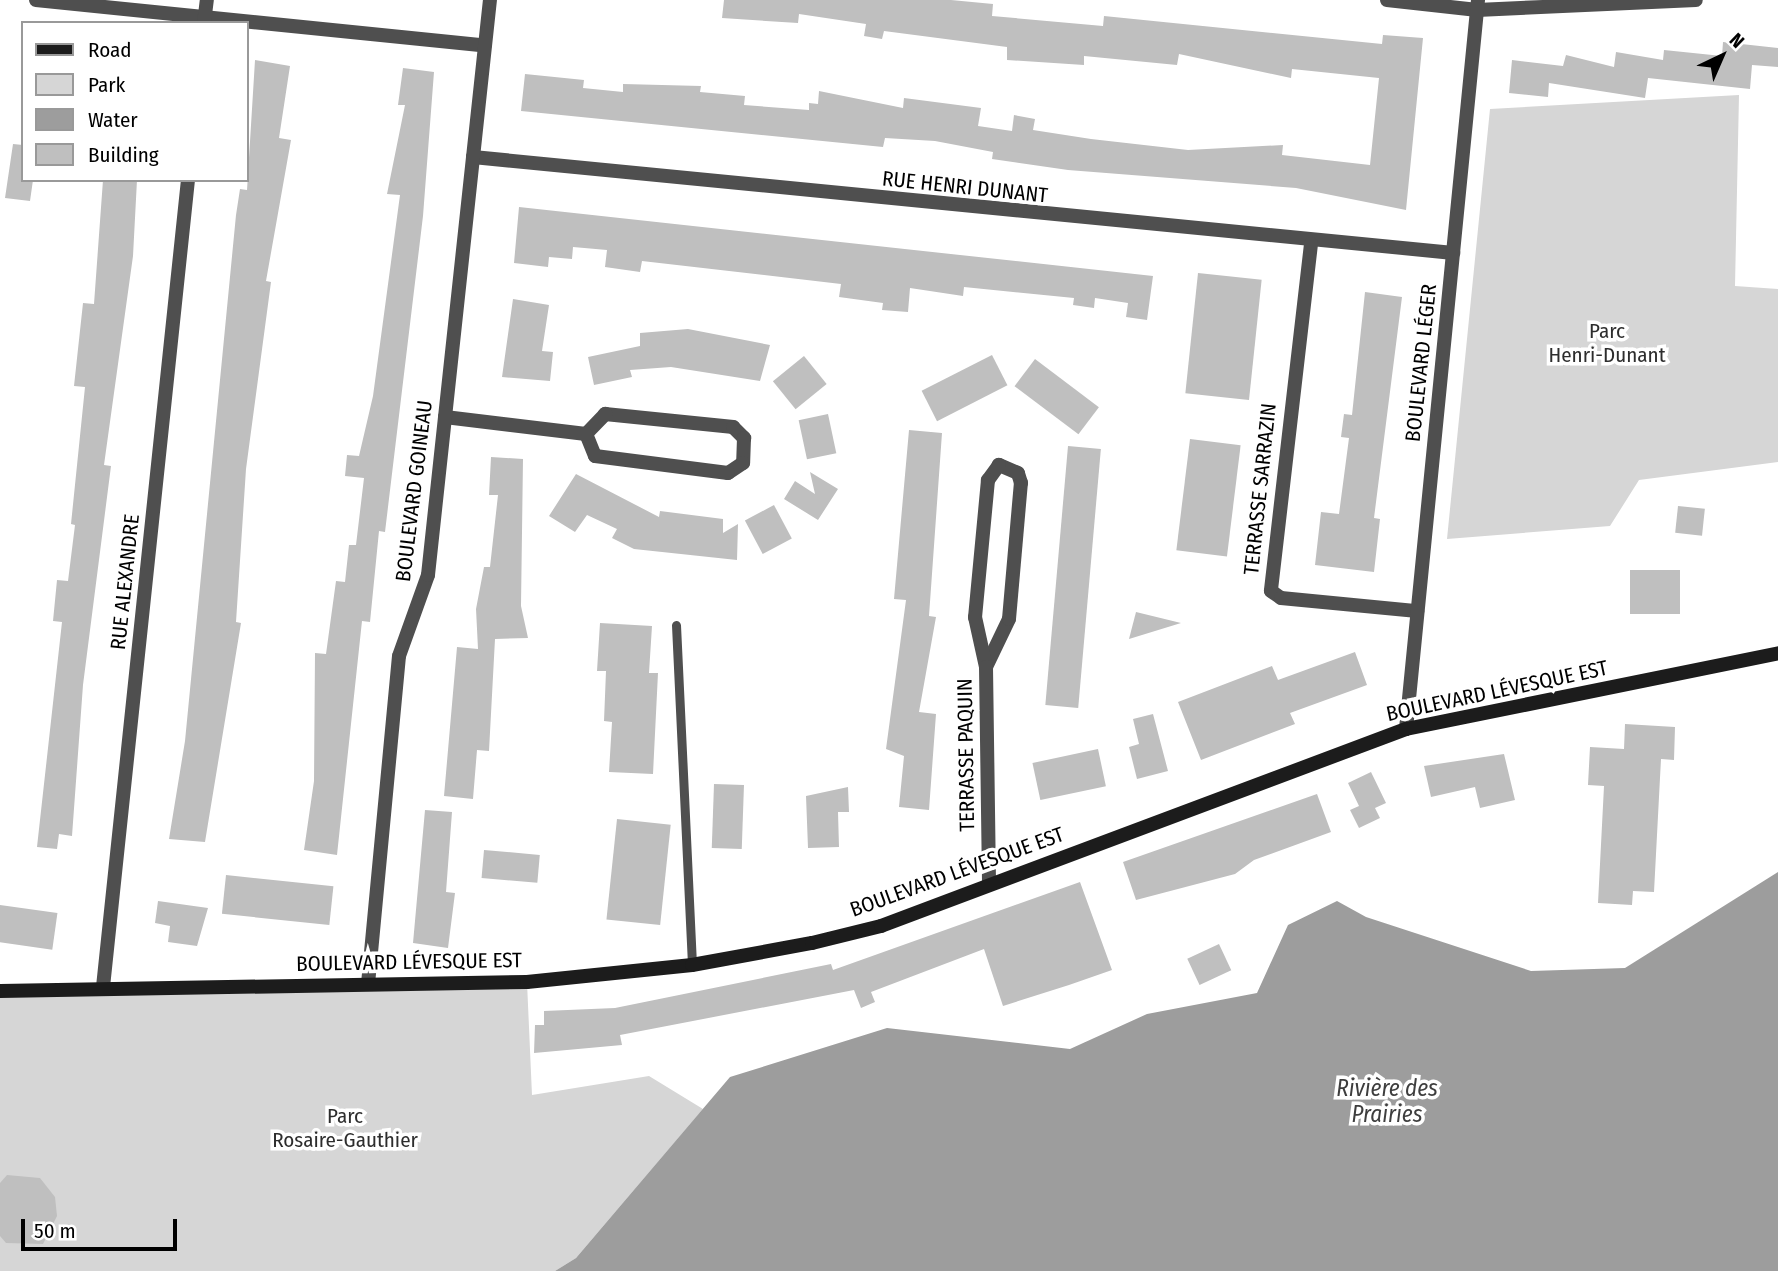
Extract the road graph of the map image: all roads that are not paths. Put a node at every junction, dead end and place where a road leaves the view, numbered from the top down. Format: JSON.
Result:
{"nodes":[{"id":1,"x":36,"y":0,"type":"edge"},
{"id":2,"x":206,"y":0,"type":"edge"},
{"id":3,"x":490,"y":0,"type":"edge"},
{"id":4,"x":1387,"y":0,"type":"edge"},
{"id":5,"x":1696,"y":0,"type":"edge"},
{"id":6,"x":1478,"y":5,"type":"edge"},
{"id":7,"x":204,"y":20,"type":"edge"},
{"id":8,"x":248,"y":24,"type":"edge"},
{"id":9,"x":485,"y":46,"type":"junction"},
{"id":10,"x":473,"y":158,"type":"junction"},
{"id":11,"x":188,"y":182,"type":"edge"},
{"id":12,"x":1311,"y":244,"type":"junction"},
{"id":13,"x":1453,"y":253,"type":"junction"},
{"id":14,"x":445,"y":417,"type":"junction"},
{"id":15,"x":586,"y":434,"type":"junction"},
{"id":16,"x":1418,"y":611,"type":"junction"},
{"id":17,"x":676,"y":625,"type":"dead end"},
{"id":18,"x":1778,"y":653,"type":"edge"},
{"id":19,"x":986,"y":667,"type":"junction"},
{"id":20,"x":1406,"y":729,"type":"junction"},
{"id":21,"x":989,"y":884,"type":"junction"},
{"id":22,"x":692,"y":965,"type":"junction"},
{"id":23,"x":368,"y":984,"type":"junction"},
{"id":24,"x":103,"y":987,"type":"junction"},
{"id":25,"x":0,"y":991,"type":"edge"}],
"edges":[{"from":1,"to":7,"type":"street"},
{"from":2,"to":7,"type":"street"},
{"from":3,"to":9,"type":"street","name":"BOULEVARD GOINEAU"},
{"from":4,"to":6,"type":"street"},
{"from":5,"to":6,"type":"street"},
{"from":6,"to":13,"type":"street","name":"BOULEVARD LÉGER"},
{"from":8,"to":9,"type":"street"},
{"from":9,"to":10,"type":"street","name":"BOULEVARD GOINEAU"},
{"from":10,"to":12,"type":"street","name":"RUE HENRI DUNANT"},
{"from":10,"to":14,"type":"street","name":"BOULEVARD GOINEAU"},
{"from":11,"to":24,"type":"street","name":"RUE ALEXANDRE"},
{"from":12,"to":13,"type":"street","name":"RUE HENRI DUNANT"},
{"from":12,"to":16,"type":"street","name":"TERRASSE SARRAZIN"},
{"from":13,"to":16,"type":"street","name":"BOULEVARD LÉGER"},
{"from":14,"to":15,"type":"street"},
{"from":14,"to":23,"type":"street","name":"BOULEVARD GOINEAU"},
{"from":15,"to":15,"type":"street"},
{"from":16,"to":20,"type":"street","name":"BOULEVARD LÉGER"},
{"from":17,"to":22,"type":"lane"},
{"from":18,"to":20,"type":"street","name":"BOULEVARD LÉVESQUE EST"},
{"from":19,"to":19,"type":"street","name":"TERRASSE PAQUIN"},
{"from":19,"to":21,"type":"street","name":"TERRASSE PAQUIN"},
{"from":20,"to":21,"type":"street","name":"BOULEVARD LÉVESQUE EST"},
{"from":21,"to":22,"type":"street","name":"BOULEVARD LÉVESQUE EST"},
{"from":22,"to":23,"type":"street","name":"BOULEVARD LÉVESQUE EST"},
{"from":23,"to":24,"type":"street","name":"BOULEVARD LÉVESQUE EST"},
{"from":24,"to":25,"type":"street","name":"BOULEVARD LÉVESQUE EST"}]}
